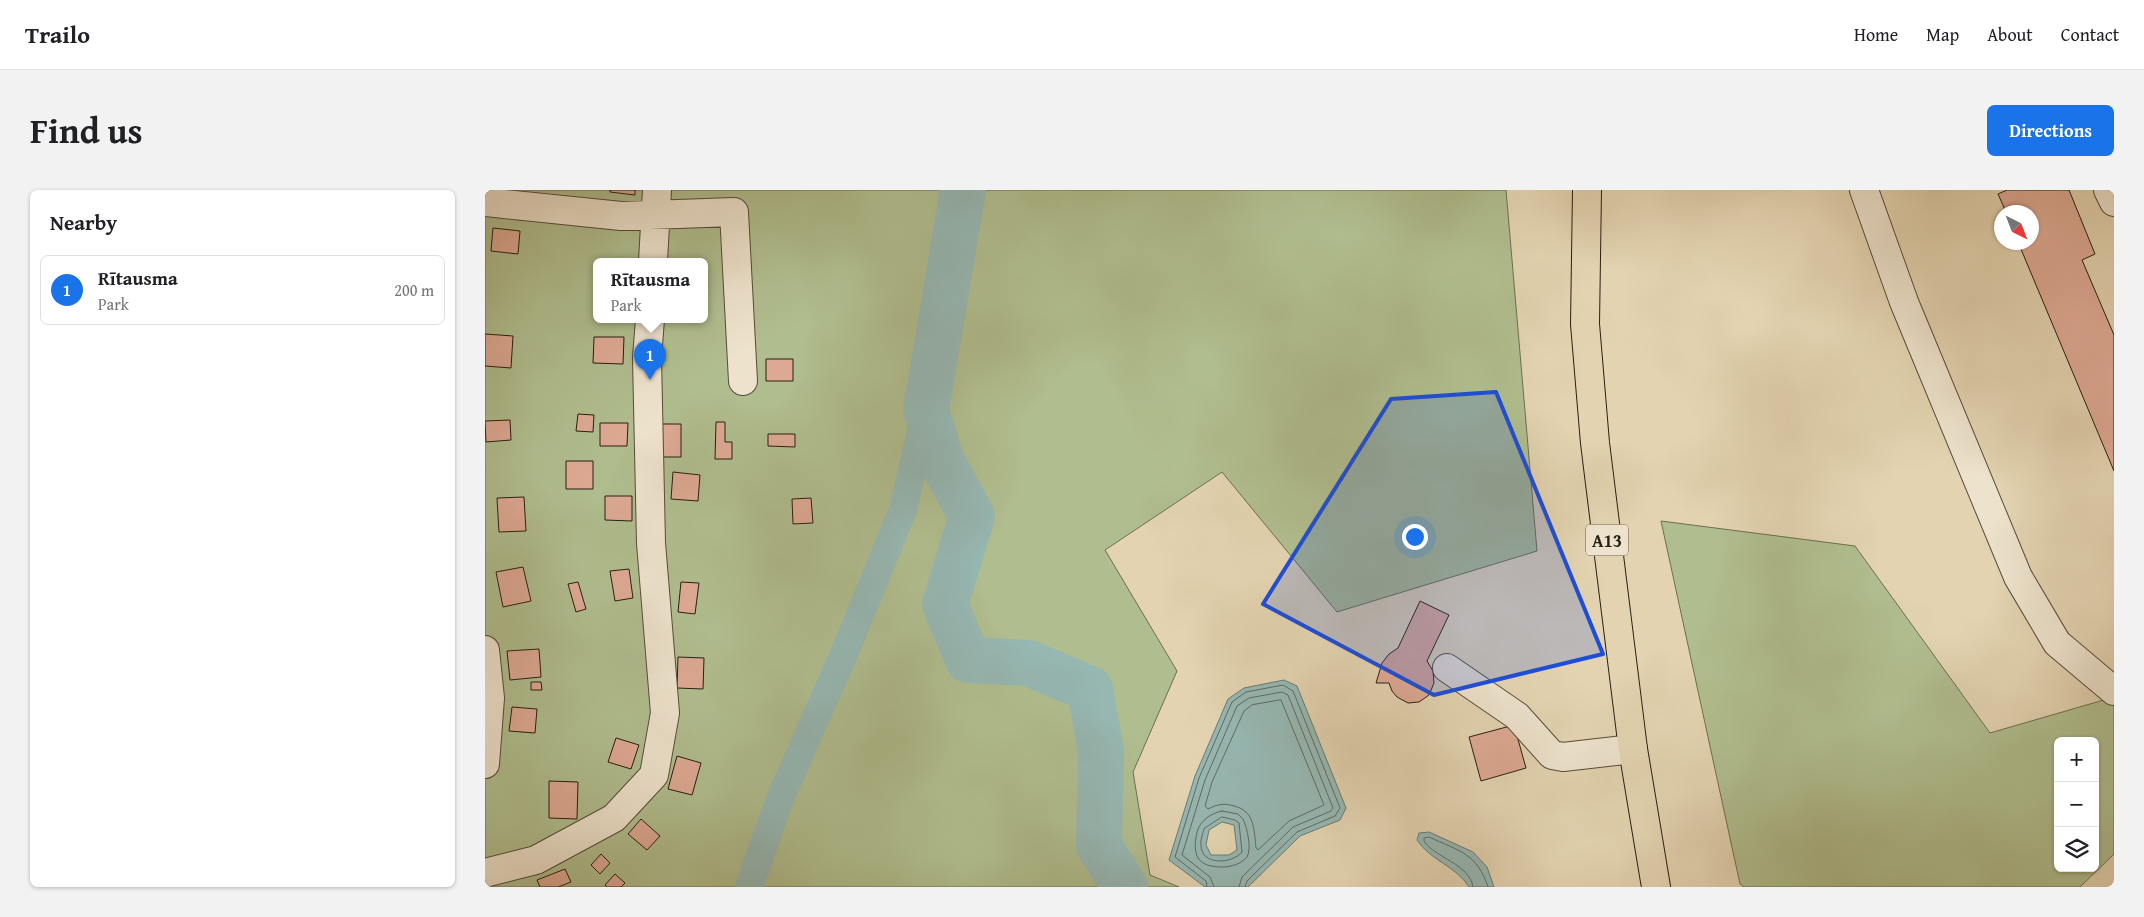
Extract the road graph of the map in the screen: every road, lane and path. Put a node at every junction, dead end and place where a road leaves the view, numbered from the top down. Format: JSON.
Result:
{"nodes":[{"id":1,"x":1587,"y":190,"type":"edge"},
{"id":2,"x":1864,"y":190,"type":"edge"},
{"id":3,"x":2108,"y":190,"type":"edge"},
{"id":4,"x":485,"y":202,"type":"edge"},
{"id":5,"x":2114,"y":202,"type":"edge"},
{"id":6,"x":656,"y":203,"type":"edge"},
{"id":7,"x":653,"y":258,"type":"edge"},
{"id":8,"x":650,"y":323,"type":"edge"},
{"id":9,"x":743,"y":381,"type":"dead end"},
{"id":10,"x":485,"y":650,"type":"edge"},
{"id":11,"x":1447,"y":668,"type":"dead end"},
{"id":12,"x":487,"y":681,"type":"edge"},
{"id":13,"x":2114,"y":691,"type":"edge"},
{"id":14,"x":1633,"y":749,"type":"junction"},
{"id":15,"x":485,"y":764,"type":"edge"},
{"id":16,"x":485,"y":873,"type":"edge"},
{"id":17,"x":1657,"y":887,"type":"edge"}],
"edges":[{"from":1,"to":14,"type":"main road","number":"A13"},
{"from":2,"to":13,"type":"lane"},
{"from":3,"to":5,"type":"lane"},
{"from":4,"to":6,"type":"lane"},
{"from":6,"to":7,"type":"lane"},
{"from":6,"to":9,"type":"lane"},
{"from":8,"to":16,"type":"lane"},
{"from":10,"to":12,"type":"lane"},
{"from":11,"to":14,"type":"lane"},
{"from":12,"to":15,"type":"lane"},
{"from":14,"to":17,"type":"main road","number":"A13"}]}
